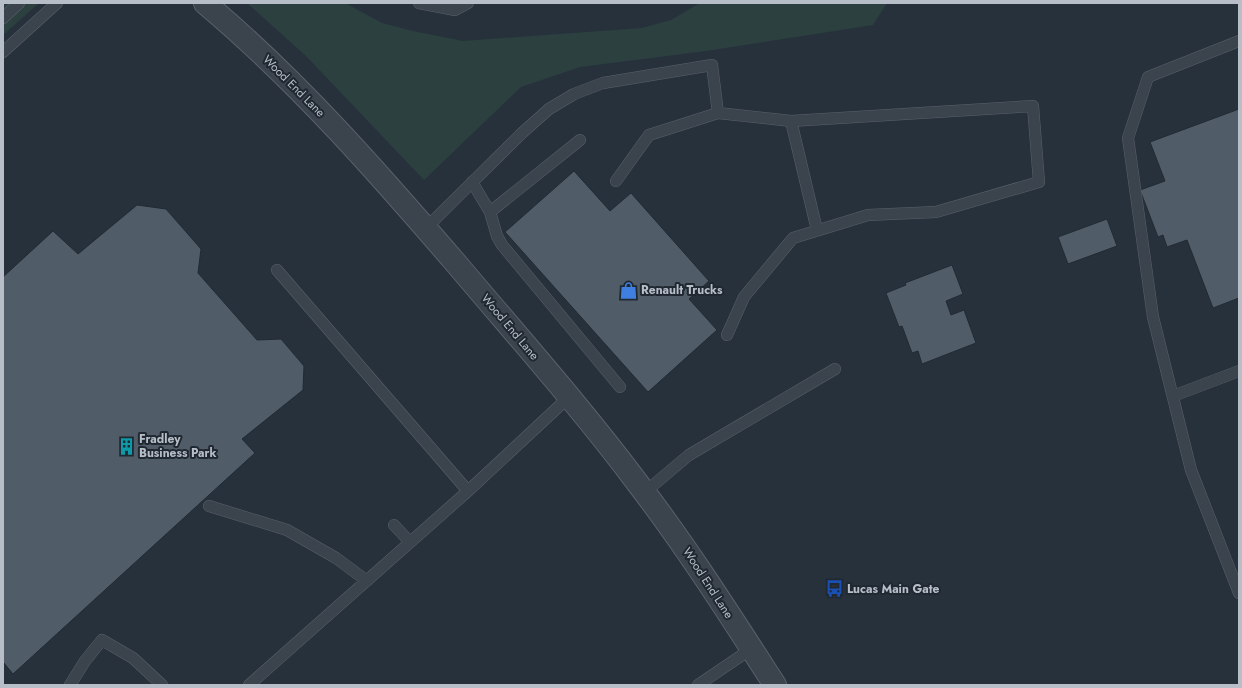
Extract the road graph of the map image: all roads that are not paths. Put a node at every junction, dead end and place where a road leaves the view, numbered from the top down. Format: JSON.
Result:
{"nodes":[{"id":1,"x":19,"y":3,"type":"edge"},
{"id":2,"x":57,"y":3,"type":"edge"},
{"id":3,"x":206,"y":3,"type":"edge"},
{"id":4,"x":419,"y":3,"type":"edge"},
{"id":5,"x":468,"y":3,"type":"edge"},
{"id":6,"x":3,"y":18,"type":"edge"},
{"id":7,"x":1239,"y":41,"type":"edge"},
{"id":8,"x":3,"y":52,"type":"edge"},
{"id":9,"x":718,"y":113,"type":"junction"},
{"id":10,"x":791,"y":121,"type":"junction"},
{"id":11,"x":580,"y":140,"type":"dead end"},
{"id":12,"x":616,"y":180,"type":"dead end"},
{"id":13,"x":472,"y":182,"type":"junction"},
{"id":14,"x":490,"y":212,"type":"junction"},
{"id":15,"x":426,"y":228,"type":"junction"},
{"id":16,"x":818,"y":230,"type":"junction"},
{"id":17,"x":277,"y":270,"type":"dead end"},
{"id":18,"x":727,"y":335,"type":"dead end"},
{"id":19,"x":836,"y":370,"type":"dead end"},
{"id":20,"x":1239,"y":371,"type":"edge"},
{"id":21,"x":620,"y":387,"type":"dead end"},
{"id":22,"x":569,"y":396,"type":"junction"},
{"id":23,"x":1172,"y":396,"type":"junction"},
{"id":24,"x":468,"y":491,"type":"junction"},
{"id":25,"x":645,"y":492,"type":"junction"},
{"id":26,"x":209,"y":506,"type":"dead end"},
{"id":27,"x":394,"y":525,"type":"dead end"},
{"id":28,"x":410,"y":542,"type":"junction"},
{"id":29,"x":367,"y":581,"type":"junction"},
{"id":30,"x":1239,"y":593,"type":"edge"},
{"id":31,"x":752,"y":649,"type":"junction"},
{"id":32,"x":70,"y":685,"type":"edge"},
{"id":33,"x":162,"y":685,"type":"edge"},
{"id":34,"x":249,"y":685,"type":"edge"},
{"id":35,"x":698,"y":685,"type":"edge"},
{"id":36,"x":775,"y":685,"type":"edge"}],
"edges":[{"from":1,"to":6,"type":"lane"},
{"from":2,"to":8,"type":"lane"},
{"from":3,"to":15,"type":"street","name":"Wood End Lane"},
{"from":4,"to":5,"type":"lane"},
{"from":7,"to":23,"type":"lane"},
{"from":9,"to":10,"type":"lane"},
{"from":9,"to":12,"type":"lane"},
{"from":9,"to":13,"type":"lane"},
{"from":10,"to":16,"type":"lane"},
{"from":10,"to":16,"type":"lane"},
{"from":11,"to":14,"type":"lane"},
{"from":13,"to":14,"type":"lane"},
{"from":13,"to":15,"type":"lane"},
{"from":14,"to":21,"type":"lane"},
{"from":15,"to":22,"type":"street","name":"Wood End Lane"},
{"from":16,"to":18,"type":"lane"},
{"from":17,"to":24,"type":"lane"},
{"from":19,"to":25,"type":"lane"},
{"from":20,"to":23,"type":"lane"},
{"from":22,"to":24,"type":"lane"},
{"from":22,"to":25,"type":"street","name":"Wood End Lane"},
{"from":23,"to":30,"type":"lane"},
{"from":24,"to":28,"type":"lane"},
{"from":25,"to":31,"type":"street","name":"Wood End Lane"},
{"from":26,"to":29,"type":"lane"},
{"from":27,"to":28,"type":"lane"},
{"from":28,"to":29,"type":"lane"},
{"from":29,"to":34,"type":"lane"},
{"from":31,"to":35,"type":"lane"},
{"from":31,"to":36,"type":"street","name":"Wood End Lane"},
{"from":32,"to":33,"type":"lane"}]}
